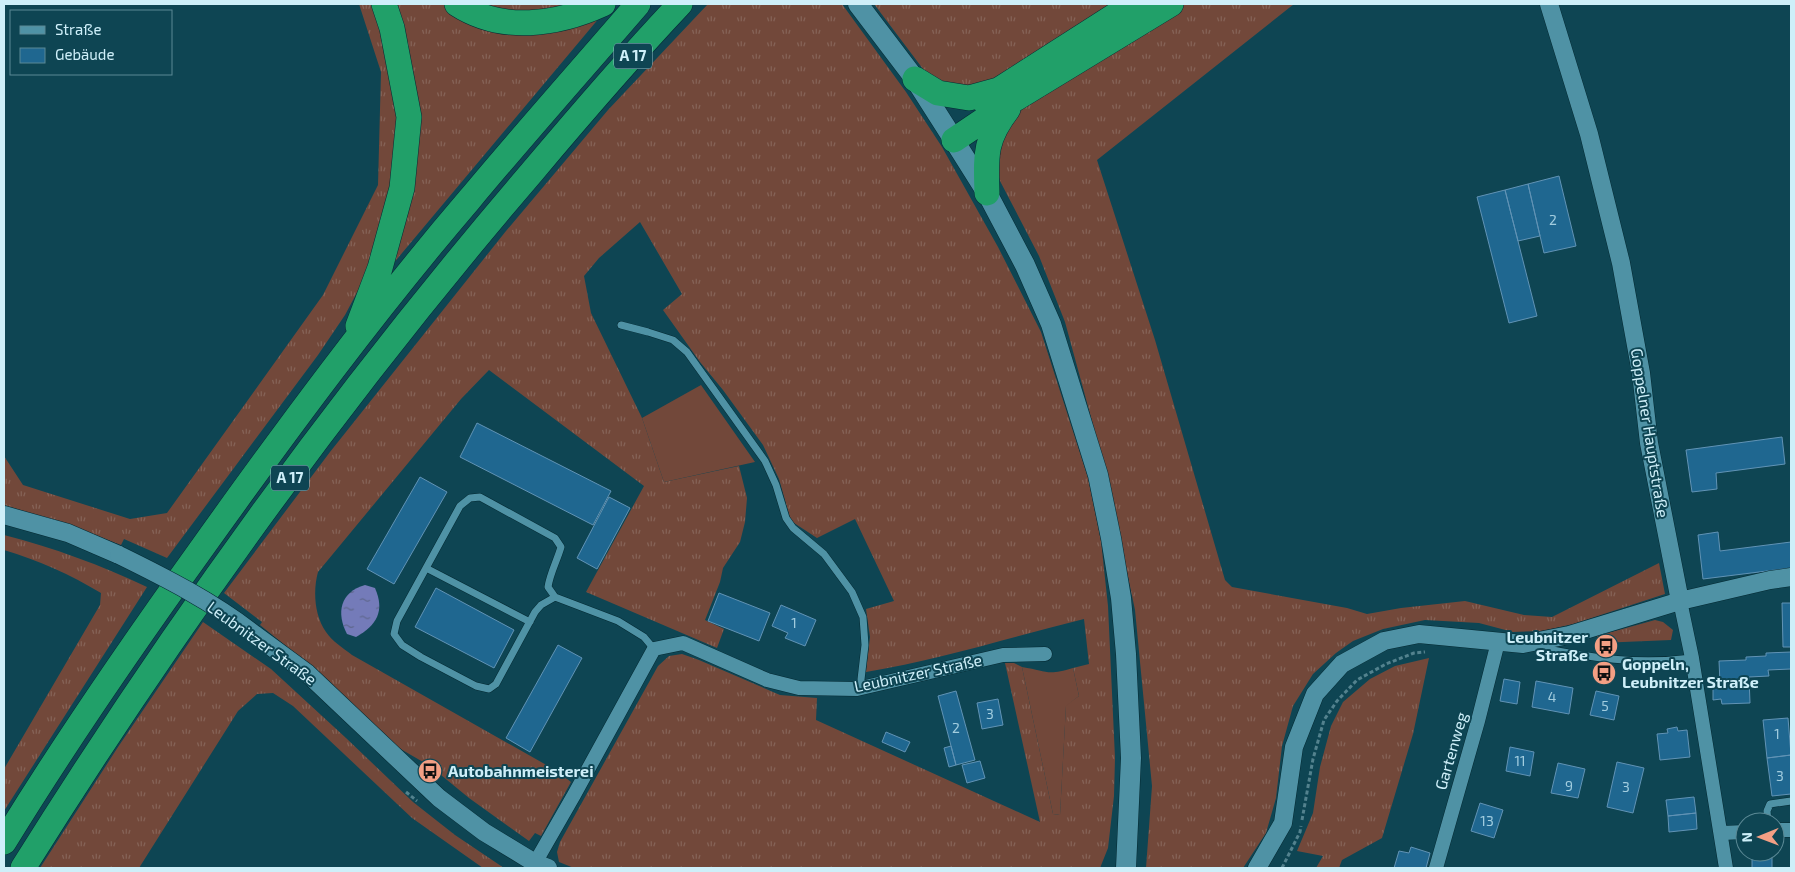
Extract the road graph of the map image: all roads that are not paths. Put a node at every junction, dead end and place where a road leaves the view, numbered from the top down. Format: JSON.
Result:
{"nodes":[{"id":1,"x":384,"y":4,"type":"edge"},
{"id":2,"x":457,"y":4,"type":"edge"},
{"id":3,"x":603,"y":4,"type":"edge"},
{"id":4,"x":638,"y":4,"type":"edge"},
{"id":5,"x":680,"y":4,"type":"edge"},
{"id":6,"x":858,"y":4,"type":"edge"},
{"id":7,"x":1133,"y":4,"type":"edge"},
{"id":8,"x":1171,"y":4,"type":"edge"},
{"id":9,"x":1549,"y":4,"type":"edge"},
{"id":10,"x":915,"y":79,"type":"junction"},
{"id":11,"x":1007,"y":95,"type":"junction"},
{"id":12,"x":950,"y":133,"type":"junction"},
{"id":13,"x":987,"y":193,"type":"junction"},
{"id":14,"x":621,"y":325,"type":"dead end"},
{"id":15,"x":349,"y":349,"type":"junction"},
{"id":16,"x":4,"y":515,"type":"edge"},
{"id":17,"x":426,"y":568,"type":"junction"},
{"id":18,"x":1791,"y":577,"type":"edge"},
{"id":19,"x":555,"y":597,"type":"junction"},
{"id":20,"x":1680,"y":601,"type":"junction"},
{"id":21,"x":530,"y":622,"type":"junction"},
{"id":22,"x":1498,"y":642,"type":"junction"},
{"id":23,"x":1523,"y":644,"type":"junction"},
{"id":24,"x":654,"y":649,"type":"junction"},
{"id":25,"x":1045,"y":654,"type":"dead end"},
{"id":26,"x":1692,"y":658,"type":"junction"},
{"id":27,"x":860,"y":688,"type":"junction"},
{"id":28,"x":1791,"y":801,"type":"edge"},
{"id":29,"x":1768,"y":812,"type":"edge"},
{"id":30,"x":1735,"y":832,"type":"edge"},
{"id":31,"x":1722,"y":833,"type":"junction"},
{"id":32,"x":4,"y":842,"type":"edge"},
{"id":33,"x":1127,"y":847,"type":"junction"},
{"id":34,"x":542,"y":866,"type":"edge"},
{"id":35,"x":23,"y":868,"type":"edge"},
{"id":36,"x":1114,"y":868,"type":"edge"},
{"id":37,"x":1126,"y":868,"type":"edge"},
{"id":38,"x":1257,"y":868,"type":"edge"},
{"id":39,"x":1436,"y":868,"type":"edge"},
{"id":40,"x":1726,"y":868,"type":"edge"}],
"edges":[{"from":1,"to":15,"type":"highway"},
{"from":2,"to":3,"type":"highway"},
{"from":4,"to":15,"type":"highway","number":"A 17"},
{"from":5,"to":35,"type":"highway","number":"A 17"},
{"from":6,"to":10,"type":"main road"},
{"from":7,"to":11,"type":"highway"},
{"from":8,"to":11,"type":"highway"},
{"from":9,"to":20,"type":"street","name":"Goppelner Hauptstraße"},
{"from":10,"to":11,"type":"highway"},
{"from":10,"to":12,"type":"main road"},
{"from":11,"to":12,"type":"highway"},
{"from":11,"to":13,"type":"highway"},
{"from":12,"to":13,"type":"main road"},
{"from":13,"to":33,"type":"main road"},
{"from":14,"to":27,"type":"lane"},
{"from":15,"to":32,"type":"highway","number":"A 17"},
{"from":16,"to":34,"type":"street","name":"Leubnitzer Straße","bridge":true},
{"from":17,"to":19,"type":"lane"},
{"from":17,"to":21,"type":"lane"},
{"from":17,"to":21,"type":"lane"},
{"from":18,"to":20,"type":"street"},
{"from":19,"to":21,"type":"lane"},
{"from":19,"to":24,"type":"lane"},
{"from":20,"to":23,"type":"street"},
{"from":20,"to":26,"type":"street","name":"Goppelner Hauptstraße"},
{"from":22,"to":23,"type":"street"},
{"from":22,"to":38,"type":"street"},
{"from":22,"to":39,"type":"street","name":"Gartenweg"},
{"from":23,"to":26,"type":"lane"},
{"from":24,"to":27,"type":"street","name":"Leubnitzer Straße"},
{"from":24,"to":34,"type":"street","name":"Leubnitzer Straße"},
{"from":25,"to":27,"type":"street","name":"Leubnitzer Straße"},
{"from":26,"to":31,"type":"street","name":"Goppelner Hauptstraße"},
{"from":28,"to":29,"type":"lane"},
{"from":30,"to":31,"type":"street"},
{"from":31,"to":40,"type":"street","name":"Goppelner Hauptstraße"},
{"from":33,"to":36,"type":"main road"},
{"from":33,"to":37,"type":"main road"}]}
